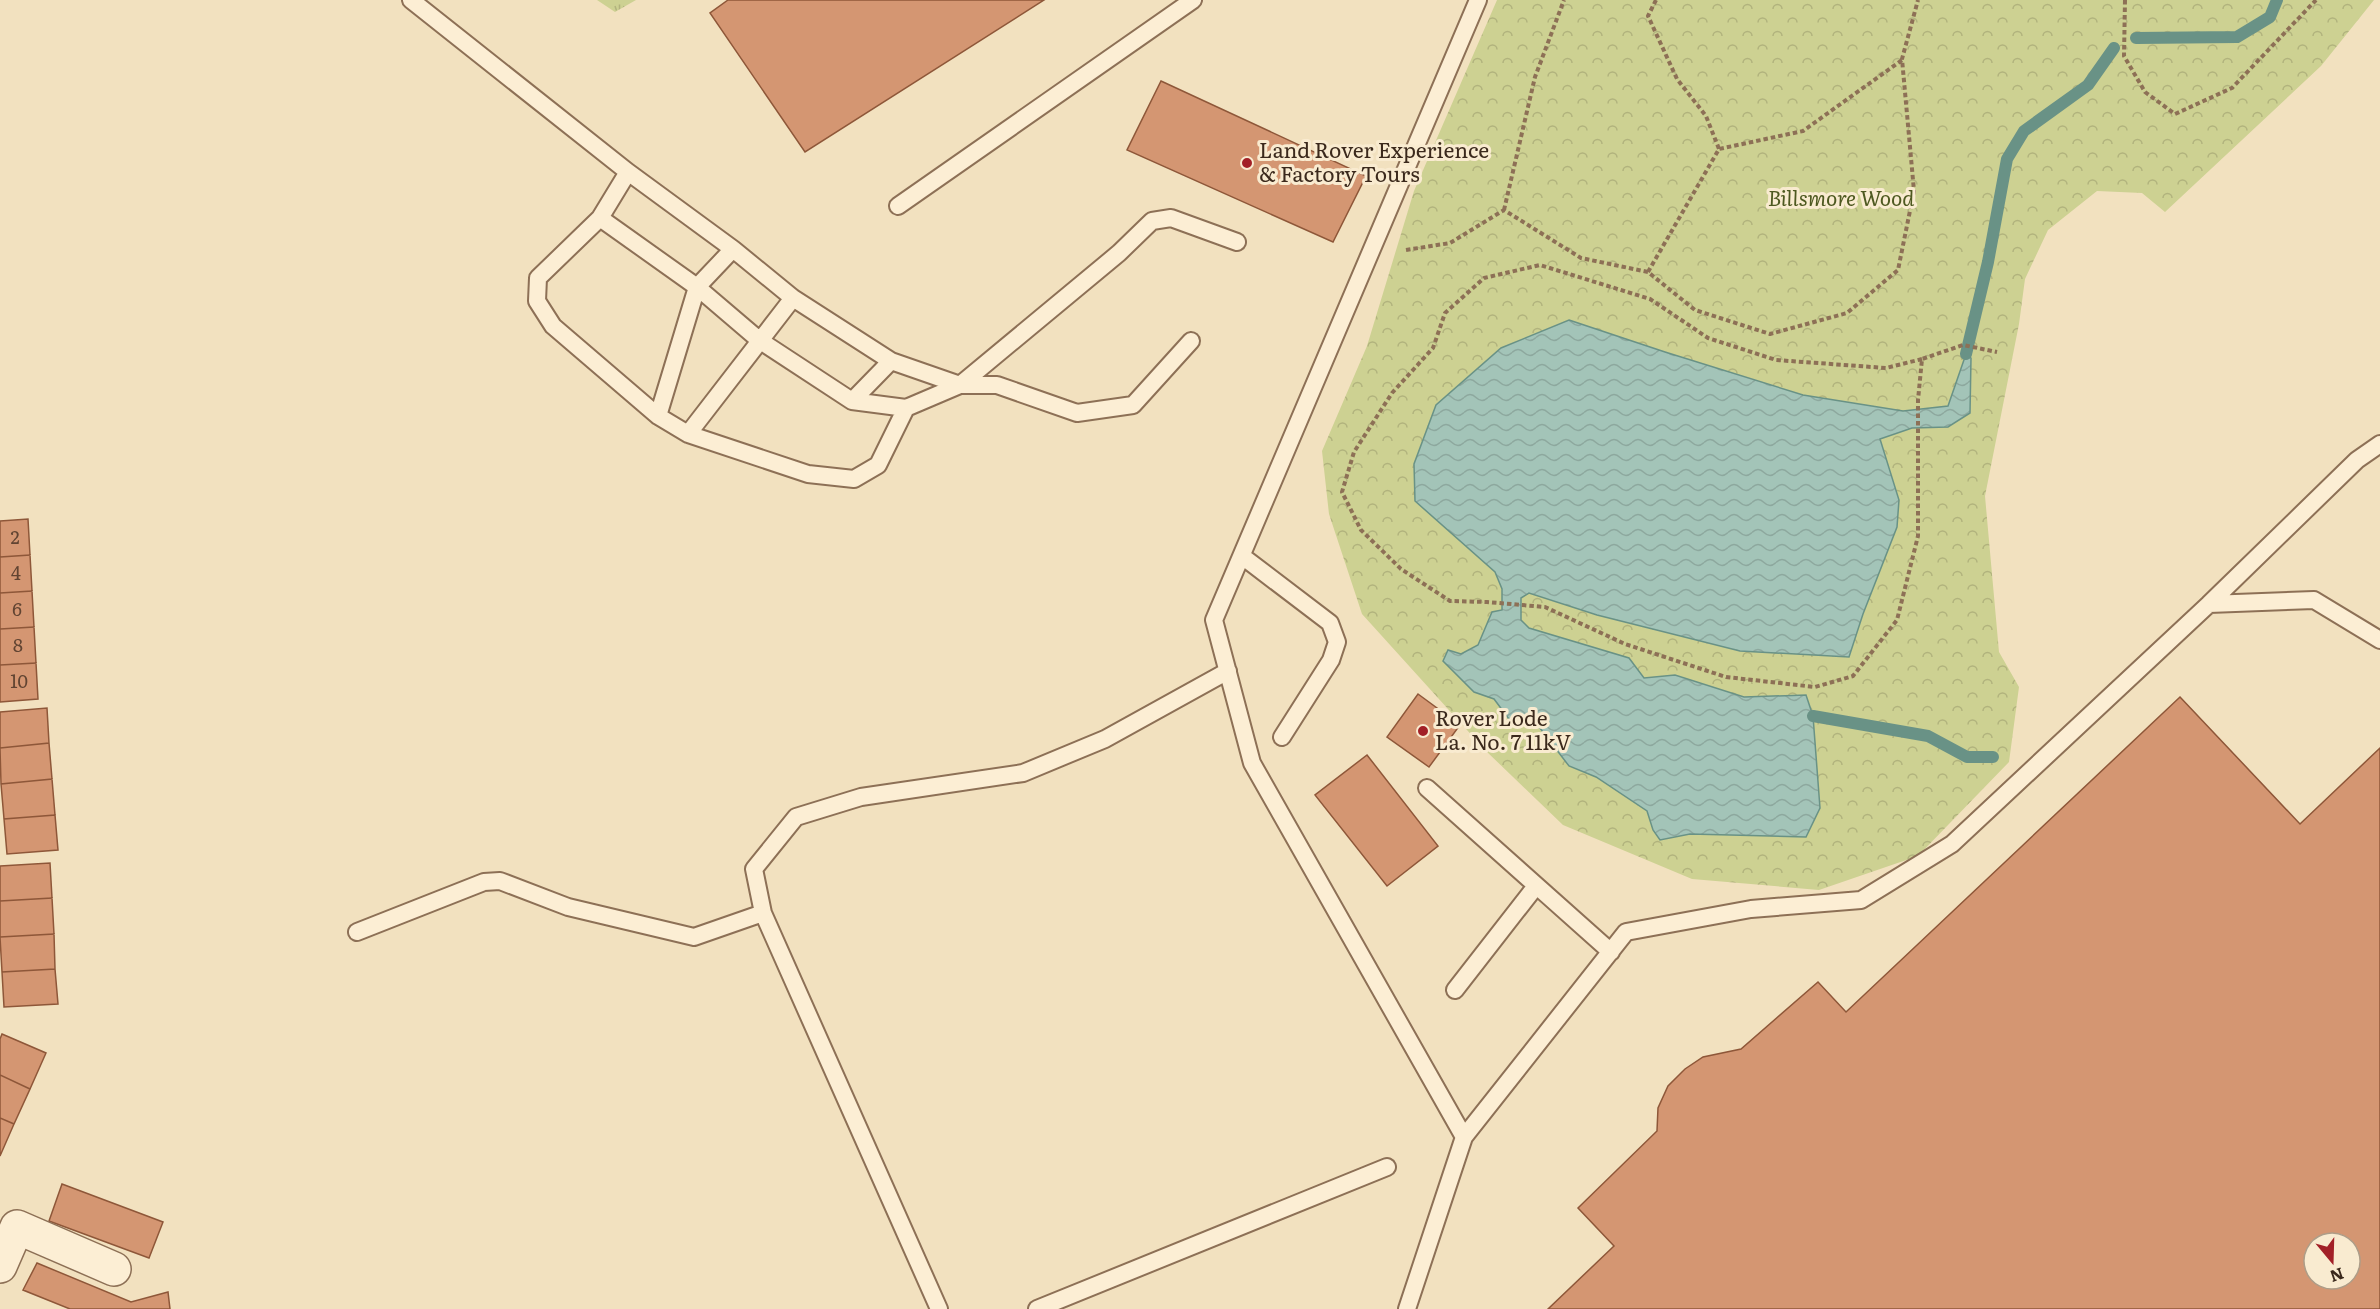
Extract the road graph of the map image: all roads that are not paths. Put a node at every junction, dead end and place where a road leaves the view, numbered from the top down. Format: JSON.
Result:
{"nodes":[{"id":1,"x":411,"y":0,"type":"edge"},
{"id":2,"x":1193,"y":0,"type":"edge"},
{"id":3,"x":1478,"y":0,"type":"edge"},
{"id":4,"x":628,"y":172,"type":"junction"},
{"id":5,"x":898,"y":206,"type":"dead end"},
{"id":6,"x":600,"y":218,"type":"junction"},
{"id":7,"x":1237,"y":243,"type":"dead end"},
{"id":8,"x":733,"y":249,"type":"junction"},
{"id":9,"x":697,"y":287,"type":"junction"},
{"id":10,"x":793,"y":298,"type":"junction"},
{"id":11,"x":759,"y":340,"type":"junction"},
{"id":12,"x":1191,"y":341,"type":"dead end"},
{"id":13,"x":891,"y":361,"type":"junction"},
{"id":14,"x":960,"y":385,"type":"junction"},
{"id":15,"x":852,"y":401,"type":"junction"},
{"id":16,"x":906,"y":408,"type":"junction"},
{"id":17,"x":658,"y":416,"type":"junction"},
{"id":18,"x":688,"y":434,"type":"junction"},
{"id":19,"x":2380,"y":444,"type":"edge"},
{"id":20,"x":1242,"y":556,"type":"junction"},
{"id":21,"x":2209,"y":604,"type":"junction"},
{"id":22,"x":2380,"y":640,"type":"edge"},
{"id":23,"x":1228,"y":671,"type":"junction"},
{"id":24,"x":1282,"y":737,"type":"dead end"},
{"id":25,"x":1427,"y":788,"type":"dead end"},
{"id":26,"x":1536,"y":885,"type":"junction"},
{"id":27,"x":763,"y":913,"type":"junction"},
{"id":28,"x":357,"y":932,"type":"dead end"},
{"id":29,"x":1611,"y":952,"type":"junction"},
{"id":30,"x":1455,"y":990,"type":"dead end"},
{"id":31,"x":1464,"y":1137,"type":"junction"},
{"id":32,"x":1388,"y":1167,"type":"dead end"},
{"id":33,"x":0,"y":1266,"type":"edge"},
{"id":34,"x":114,"y":1269,"type":"dead end"},
{"id":35,"x":939,"y":1309,"type":"edge"},
{"id":36,"x":1036,"y":1309,"type":"edge"},
{"id":37,"x":1407,"y":1309,"type":"edge"}],
"edges":[{"from":1,"to":4,"type":"lane"},
{"from":2,"to":5,"type":"lane"},
{"from":3,"to":20,"type":"lane"},
{"from":4,"to":6,"type":"lane"},
{"from":4,"to":8,"type":"lane"},
{"from":6,"to":9,"type":"lane"},
{"from":6,"to":17,"type":"lane"},
{"from":7,"to":14,"type":"lane"},
{"from":8,"to":9,"type":"lane"},
{"from":8,"to":10,"type":"lane"},
{"from":9,"to":11,"type":"lane"},
{"from":9,"to":17,"type":"lane"},
{"from":10,"to":11,"type":"lane"},
{"from":10,"to":13,"type":"lane"},
{"from":11,"to":15,"type":"lane"},
{"from":11,"to":18,"type":"lane"},
{"from":12,"to":14,"type":"lane"},
{"from":13,"to":14,"type":"lane"},
{"from":13,"to":15,"type":"lane"},
{"from":14,"to":16,"type":"lane"},
{"from":15,"to":16,"type":"lane"},
{"from":16,"to":18,"type":"lane"},
{"from":17,"to":18,"type":"lane"},
{"from":19,"to":21,"type":"lane"},
{"from":20,"to":23,"type":"lane"},
{"from":20,"to":24,"type":"lane"},
{"from":21,"to":22,"type":"lane"},
{"from":21,"to":29,"type":"lane"},
{"from":23,"to":27,"type":"lane"},
{"from":23,"to":31,"type":"lane"},
{"from":25,"to":26,"type":"lane"},
{"from":26,"to":29,"type":"lane"},
{"from":26,"to":30,"type":"lane"},
{"from":27,"to":28,"type":"lane"},
{"from":27,"to":35,"type":"lane"},
{"from":29,"to":31,"type":"lane"},
{"from":31,"to":37,"type":"lane"},
{"from":32,"to":36,"type":"lane"},
{"from":33,"to":34,"type":"street"}]}
